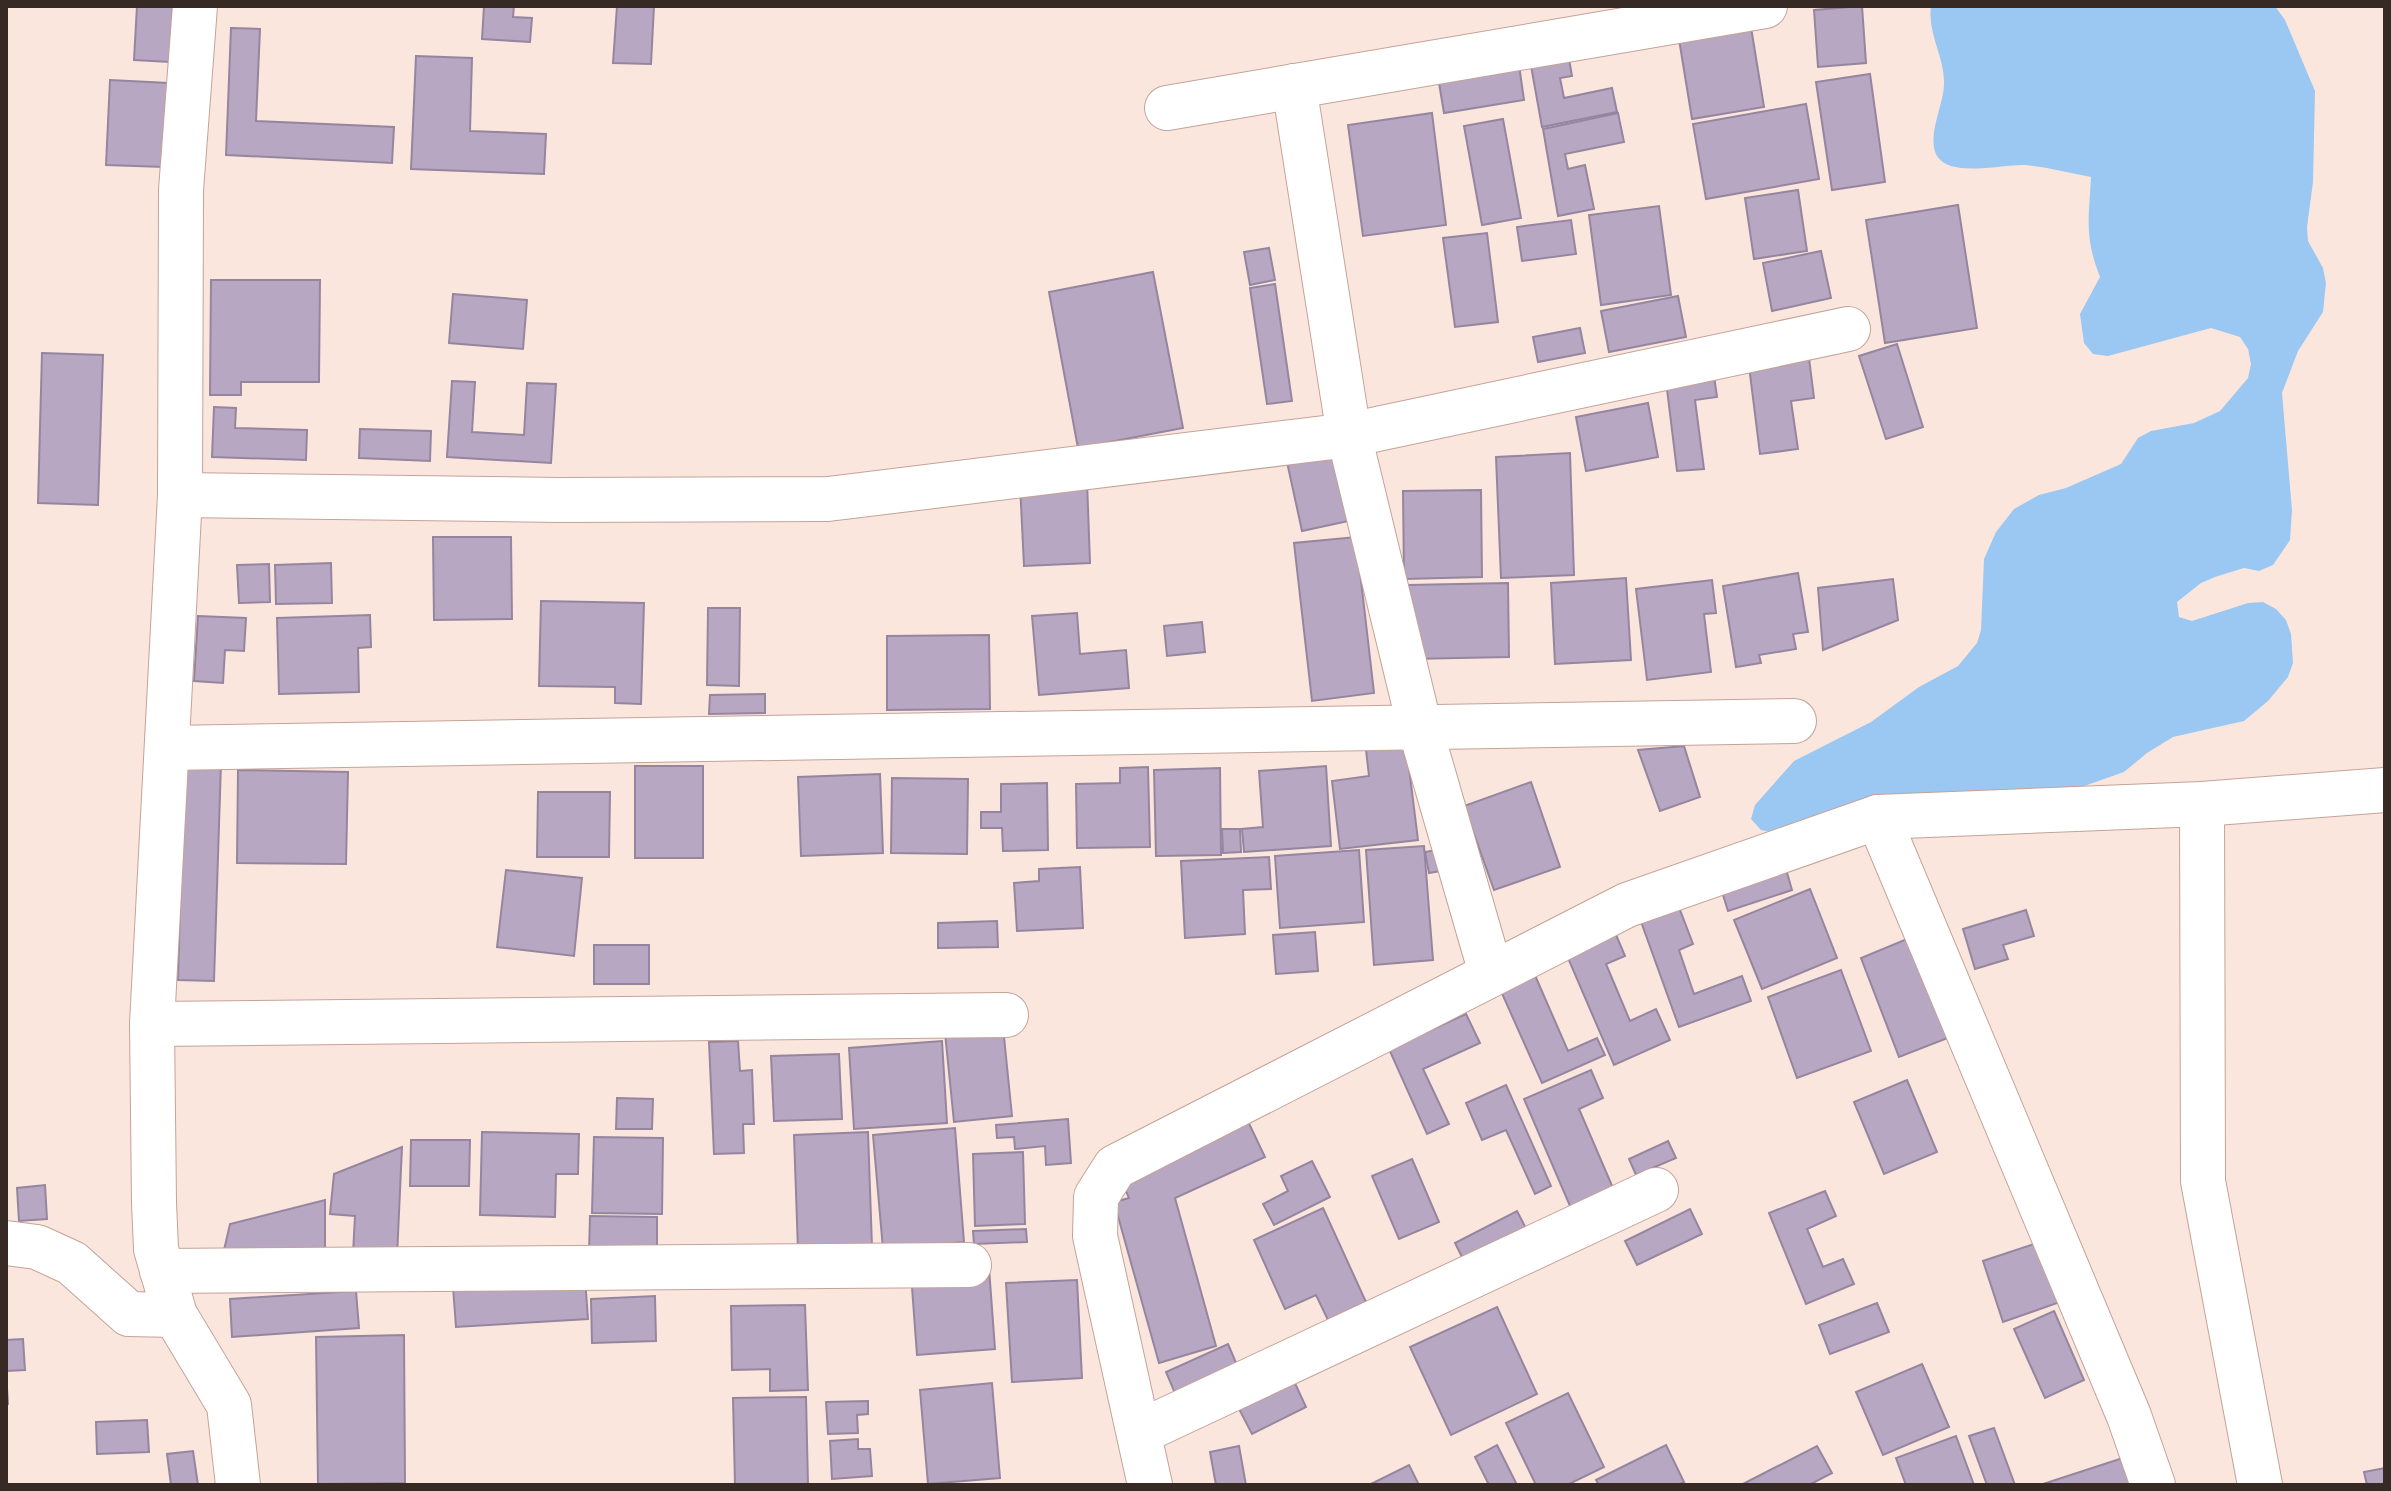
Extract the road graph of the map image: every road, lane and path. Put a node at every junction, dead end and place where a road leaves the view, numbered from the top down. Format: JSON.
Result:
{"nodes":[{"id":1,"x":195,"y":6,"type":"edge"},
{"id":2,"x":1765,"y":6,"type":"edge"},
{"id":3,"x":1294,"y":86,"type":"junction"},
{"id":4,"x":1167,"y":108,"type":"dead end"},
{"id":5,"x":1848,"y":329,"type":"dead end"},
{"id":6,"x":1349,"y":435,"type":"junction"},
{"id":7,"x":180,"y":495,"type":"junction"},
{"id":8,"x":1794,"y":721,"type":"dead end"},
{"id":9,"x":1420,"y":728,"type":"junction"},
{"id":10,"x":167,"y":748,"type":"junction"},
{"id":11,"x":2385,"y":790,"type":"edge"},
{"id":12,"x":2202,"y":804,"type":"junction"},
{"id":13,"x":1878,"y":817,"type":"junction"},
{"id":14,"x":1491,"y":973,"type":"junction"},
{"id":15,"x":1006,"y":1015,"type":"dead end"},
{"id":16,"x":152,"y":1024,"type":"junction"},
{"id":17,"x":1656,"y":1190,"type":"dead end"},
{"id":18,"x":6,"y":1243,"type":"edge"},
{"id":19,"x":969,"y":1265,"type":"dead end"},
{"id":20,"x":162,"y":1271,"type":"junction"},
{"id":21,"x":175,"y":1315,"type":"junction"},
{"id":22,"x":1140,"y":1432,"type":"junction"},
{"id":23,"x":238,"y":1485,"type":"edge"},
{"id":24,"x":1150,"y":1485,"type":"edge"},
{"id":25,"x":2153,"y":1485,"type":"edge"},
{"id":26,"x":2260,"y":1485,"type":"edge"}],
"edges":[{"from":1,"to":7,"type":"street"},
{"from":2,"to":3,"type":"street"},
{"from":3,"to":4,"type":"street"},
{"from":3,"to":6,"type":"street"},
{"from":5,"to":6,"type":"street"},
{"from":6,"to":7,"type":"street"},
{"from":6,"to":9,"type":"street"},
{"from":7,"to":10,"type":"street"},
{"from":8,"to":9,"type":"street"},
{"from":9,"to":10,"type":"street"},
{"from":9,"to":14,"type":"street"},
{"from":10,"to":16,"type":"street"},
{"from":11,"to":12,"type":"street"},
{"from":12,"to":13,"type":"street"},
{"from":12,"to":26,"type":"street"},
{"from":13,"to":14,"type":"street"},
{"from":13,"to":25,"type":"street"},
{"from":14,"to":22,"type":"street"},
{"from":15,"to":16,"type":"street"},
{"from":16,"to":20,"type":"street"},
{"from":17,"to":22,"type":"street"},
{"from":18,"to":21,"type":"street"},
{"from":19,"to":20,"type":"street"},
{"from":20,"to":21,"type":"street"},
{"from":21,"to":23,"type":"street"},
{"from":22,"to":24,"type":"street"}]}
